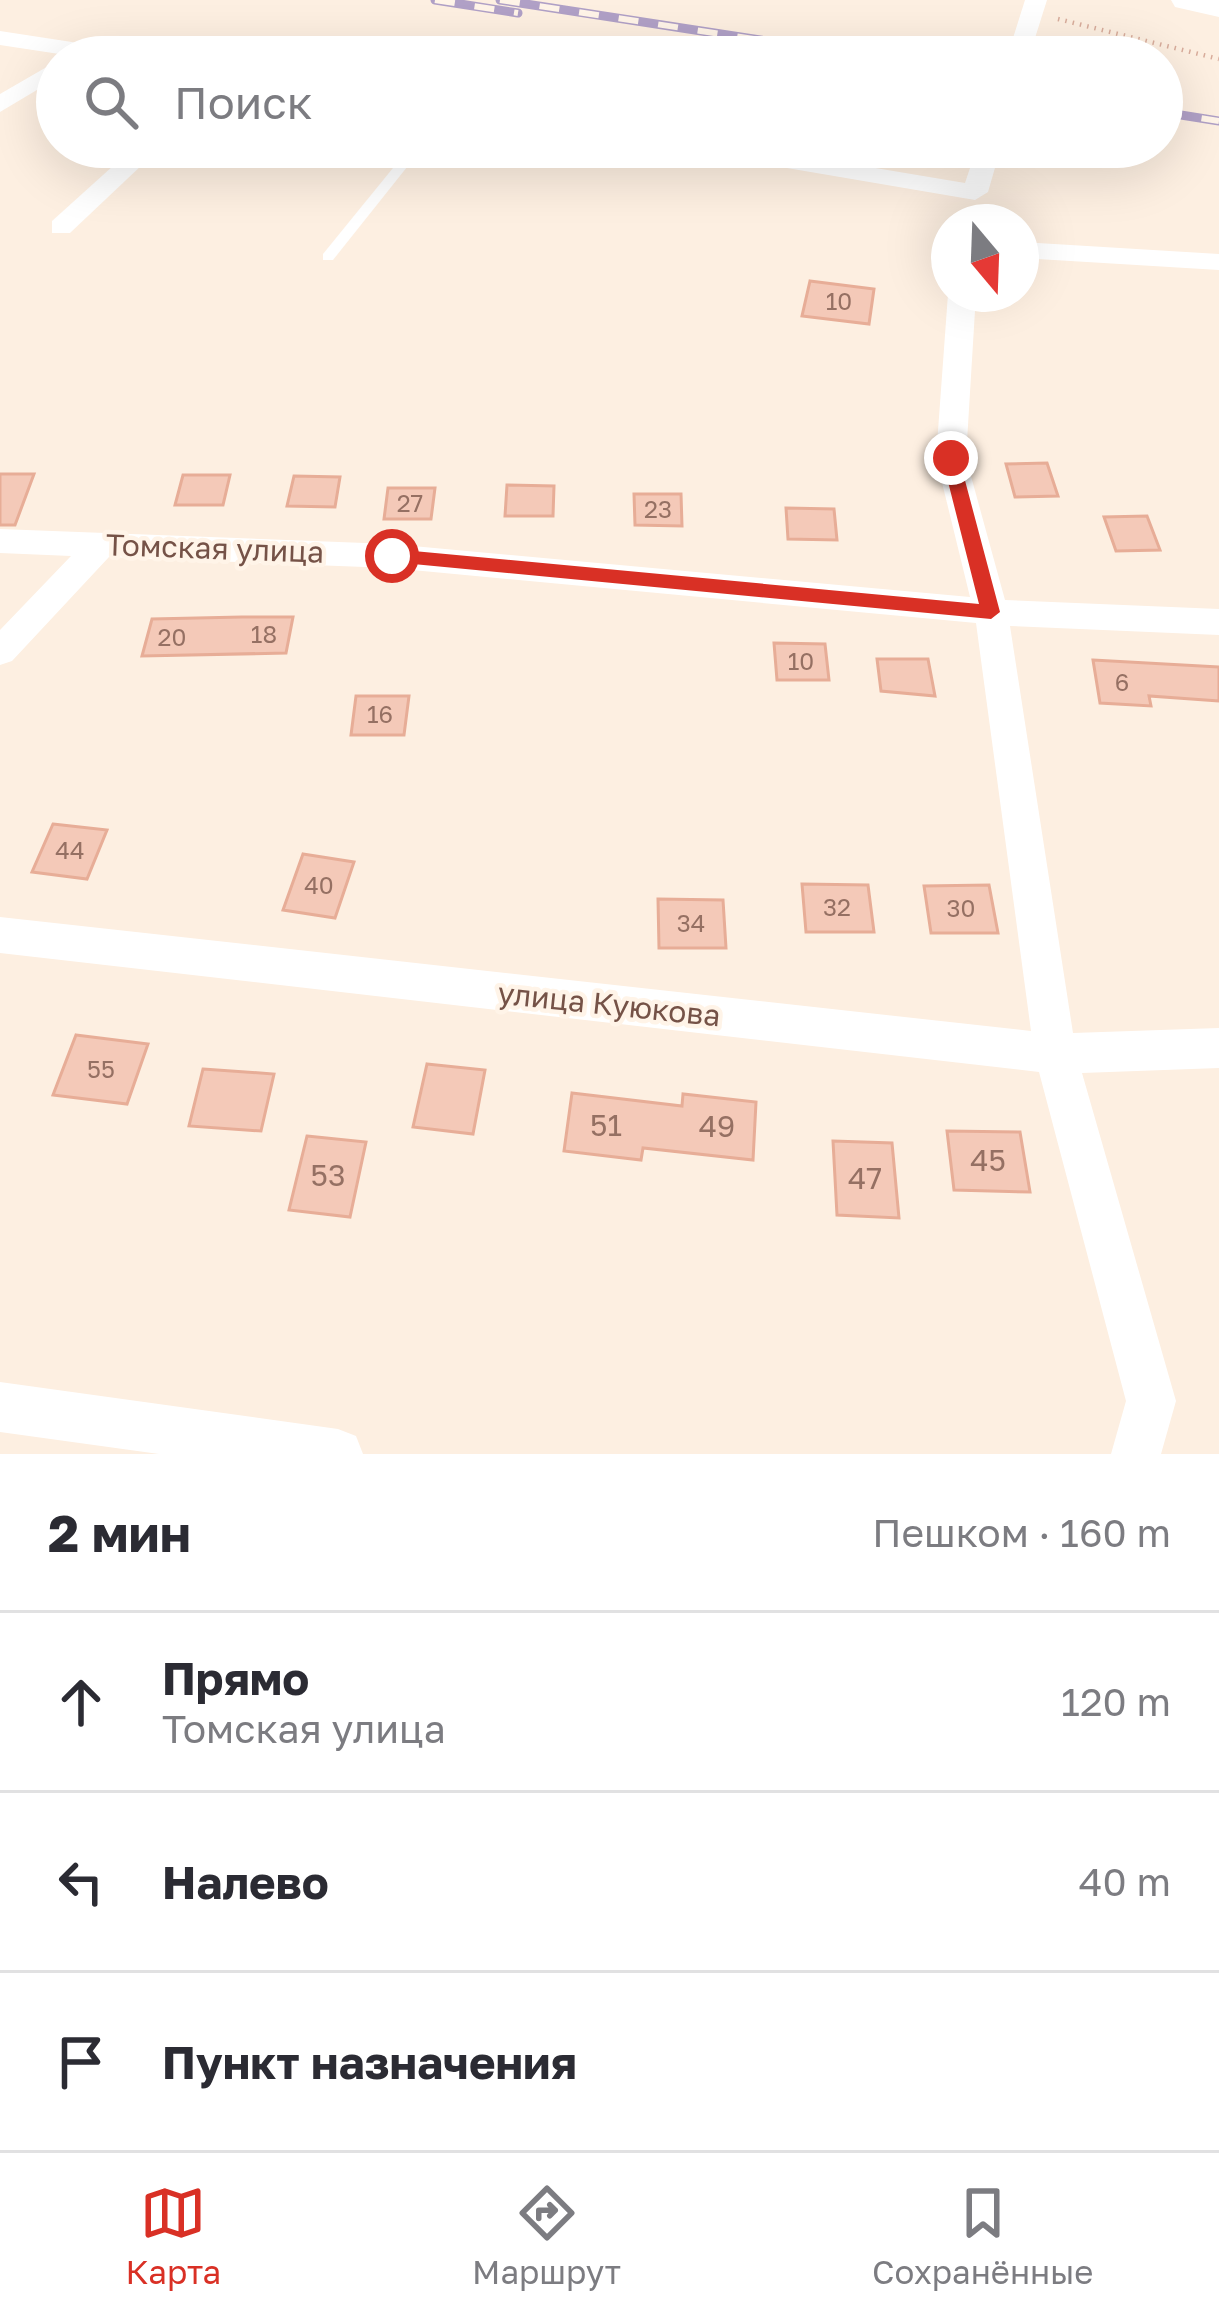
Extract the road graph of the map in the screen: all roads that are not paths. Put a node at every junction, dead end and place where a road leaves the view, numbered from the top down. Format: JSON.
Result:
{"nodes":[{"id":1,"x":1187,"y":0,"type":"edge"},
{"id":2,"x":1034,"y":6,"type":"edge"},
{"id":3,"x":1219,"y":7,"type":"edge"},
{"id":4,"x":1025,"y":36,"type":"edge"},
{"id":5,"x":0,"y":38,"type":"edge"},
{"id":6,"x":36,"y":45,"type":"edge"},
{"id":7,"x":36,"y":82,"type":"edge"},
{"id":8,"x":0,"y":105,"type":"edge"},
{"id":9,"x":126,"y":168,"type":"edge"},
{"id":10,"x":400,"y":168,"type":"edge"},
{"id":11,"x":830,"y":168,"type":"edge"},
{"id":12,"x":982,"y":168,"type":"edge"},
{"id":13,"x":975,"y":192,"type":"junction"},
{"id":14,"x":974,"y":204,"type":"edge"},
{"id":15,"x":62,"y":227,"type":"dead end"},
{"id":16,"x":1039,"y":251,"type":"edge"},
{"id":17,"x":328,"y":257,"type":"dead end"},
{"id":18,"x":1219,"y":262,"type":"edge"},
{"id":19,"x":961,"y":312,"type":"edge"},
{"id":20,"x":0,"y":541,"type":"edge"},
{"id":21,"x":100,"y":545,"type":"junction"},
{"id":22,"x":991,"y":612,"type":"junction"},
{"id":23,"x":1219,"y":622,"type":"edge"},
{"id":24,"x":0,"y":652,"type":"edge"},
{"id":25,"x":0,"y":935,"type":"edge"},
{"id":26,"x":1219,"y":1048,"type":"edge"},
{"id":27,"x":1055,"y":1054,"type":"junction"},
{"id":28,"x":0,"y":1407,"type":"edge"},
{"id":29,"x":338,"y":1454,"type":"edge"},
{"id":30,"x":1136,"y":1454,"type":"edge"}],
"edges":[{"from":1,"to":3,"type":"street"},
{"from":2,"to":4,"type":"street"},
{"from":5,"to":6,"type":"street"},
{"from":7,"to":8,"type":"street"},
{"from":9,"to":15,"type":"street"},
{"from":10,"to":17,"type":"lane"},
{"from":11,"to":13,"type":"street"},
{"from":12,"to":13,"type":"street"},
{"from":13,"to":14,"type":"street"},
{"from":16,"to":18,"type":"street"},
{"from":19,"to":22,"type":"street"},
{"from":20,"to":21,"type":"street","name":"Томская улица"},
{"from":21,"to":22,"type":"street","name":"Томская улица"},
{"from":21,"to":24,"type":"street"},
{"from":22,"to":23,"type":"street","name":"Томская улица"},
{"from":22,"to":27,"type":"street"},
{"from":25,"to":27,"type":"street","name":"улица Куюкова"},
{"from":26,"to":27,"type":"street","name":"улица Куюкова"},
{"from":27,"to":30,"type":"street"},
{"from":28,"to":29,"type":"street"}]}
